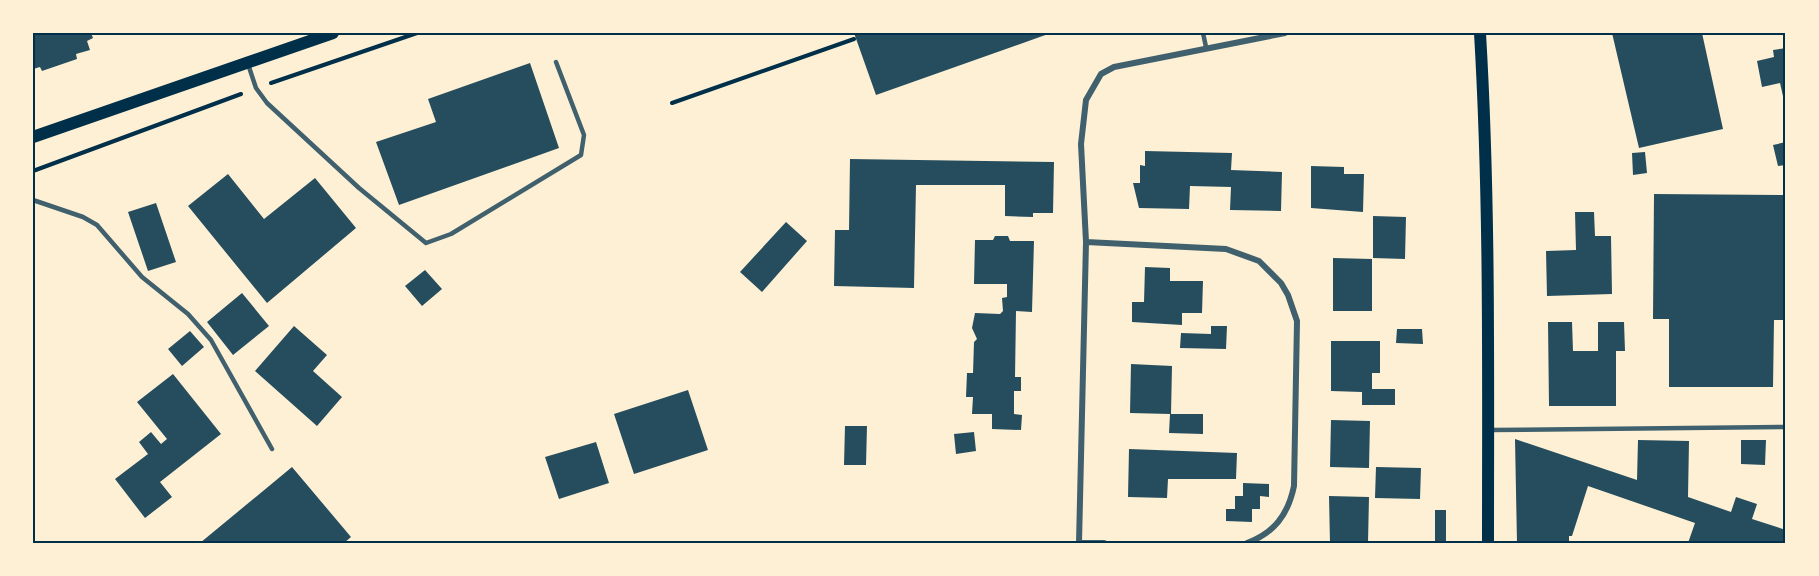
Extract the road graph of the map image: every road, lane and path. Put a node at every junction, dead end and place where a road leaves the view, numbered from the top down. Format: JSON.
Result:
{"nodes":[{"id":1,"x":333,"y":33,"type":"edge"},
{"id":2,"x":417,"y":33,"type":"edge"},
{"id":3,"x":1203,"y":33,"type":"edge"},
{"id":4,"x":1285,"y":33,"type":"edge"},
{"id":5,"x":1480,"y":33,"type":"edge"},
{"id":6,"x":854,"y":39,"type":"dead end"},
{"id":7,"x":1206,"y":48,"type":"junction"},
{"id":8,"x":247,"y":61,"type":"junction"},
{"id":9,"x":556,"y":62,"type":"dead end"},
{"id":10,"x":256,"y":88,"type":"junction"},
{"id":11,"x":672,"y":103,"type":"dead end"},
{"id":12,"x":33,"y":137,"type":"edge"},
{"id":13,"x":33,"y":171,"type":"edge"},
{"id":14,"x":33,"y":200,"type":"edge"},
{"id":15,"x":1086,"y":242,"type":"junction"},
{"id":16,"x":1786,"y":427,"type":"edge"},
{"id":17,"x":1488,"y":430,"type":"junction"},
{"id":18,"x":272,"y":449,"type":"dead end"},
{"id":19,"x":1078,"y":543,"type":"edge"},
{"id":20,"x":1104,"y":543,"type":"edge"},
{"id":21,"x":1247,"y":543,"type":"edge"},
{"id":22,"x":1488,"y":543,"type":"edge"}],
"edges":[{"from":1,"to":8,"type":"main road"},
{"from":2,"to":10,"type":"path"},
{"from":3,"to":7,"type":"lane"},
{"from":4,"to":7,"type":"street"},
{"from":5,"to":17,"type":"main road"},
{"from":6,"to":11,"type":"path"},
{"from":7,"to":15,"type":"street"},
{"from":8,"to":10,"type":"lane"},
{"from":8,"to":12,"type":"main road"},
{"from":9,"to":10,"type":"lane"},
{"from":10,"to":13,"type":"path"},
{"from":14,"to":18,"type":"lane"},
{"from":15,"to":19,"type":"street"},
{"from":15,"to":21,"type":"street"},
{"from":16,"to":17,"type":"lane"},
{"from":17,"to":22,"type":"main road"},
{"from":19,"to":20,"type":"street"}]}
